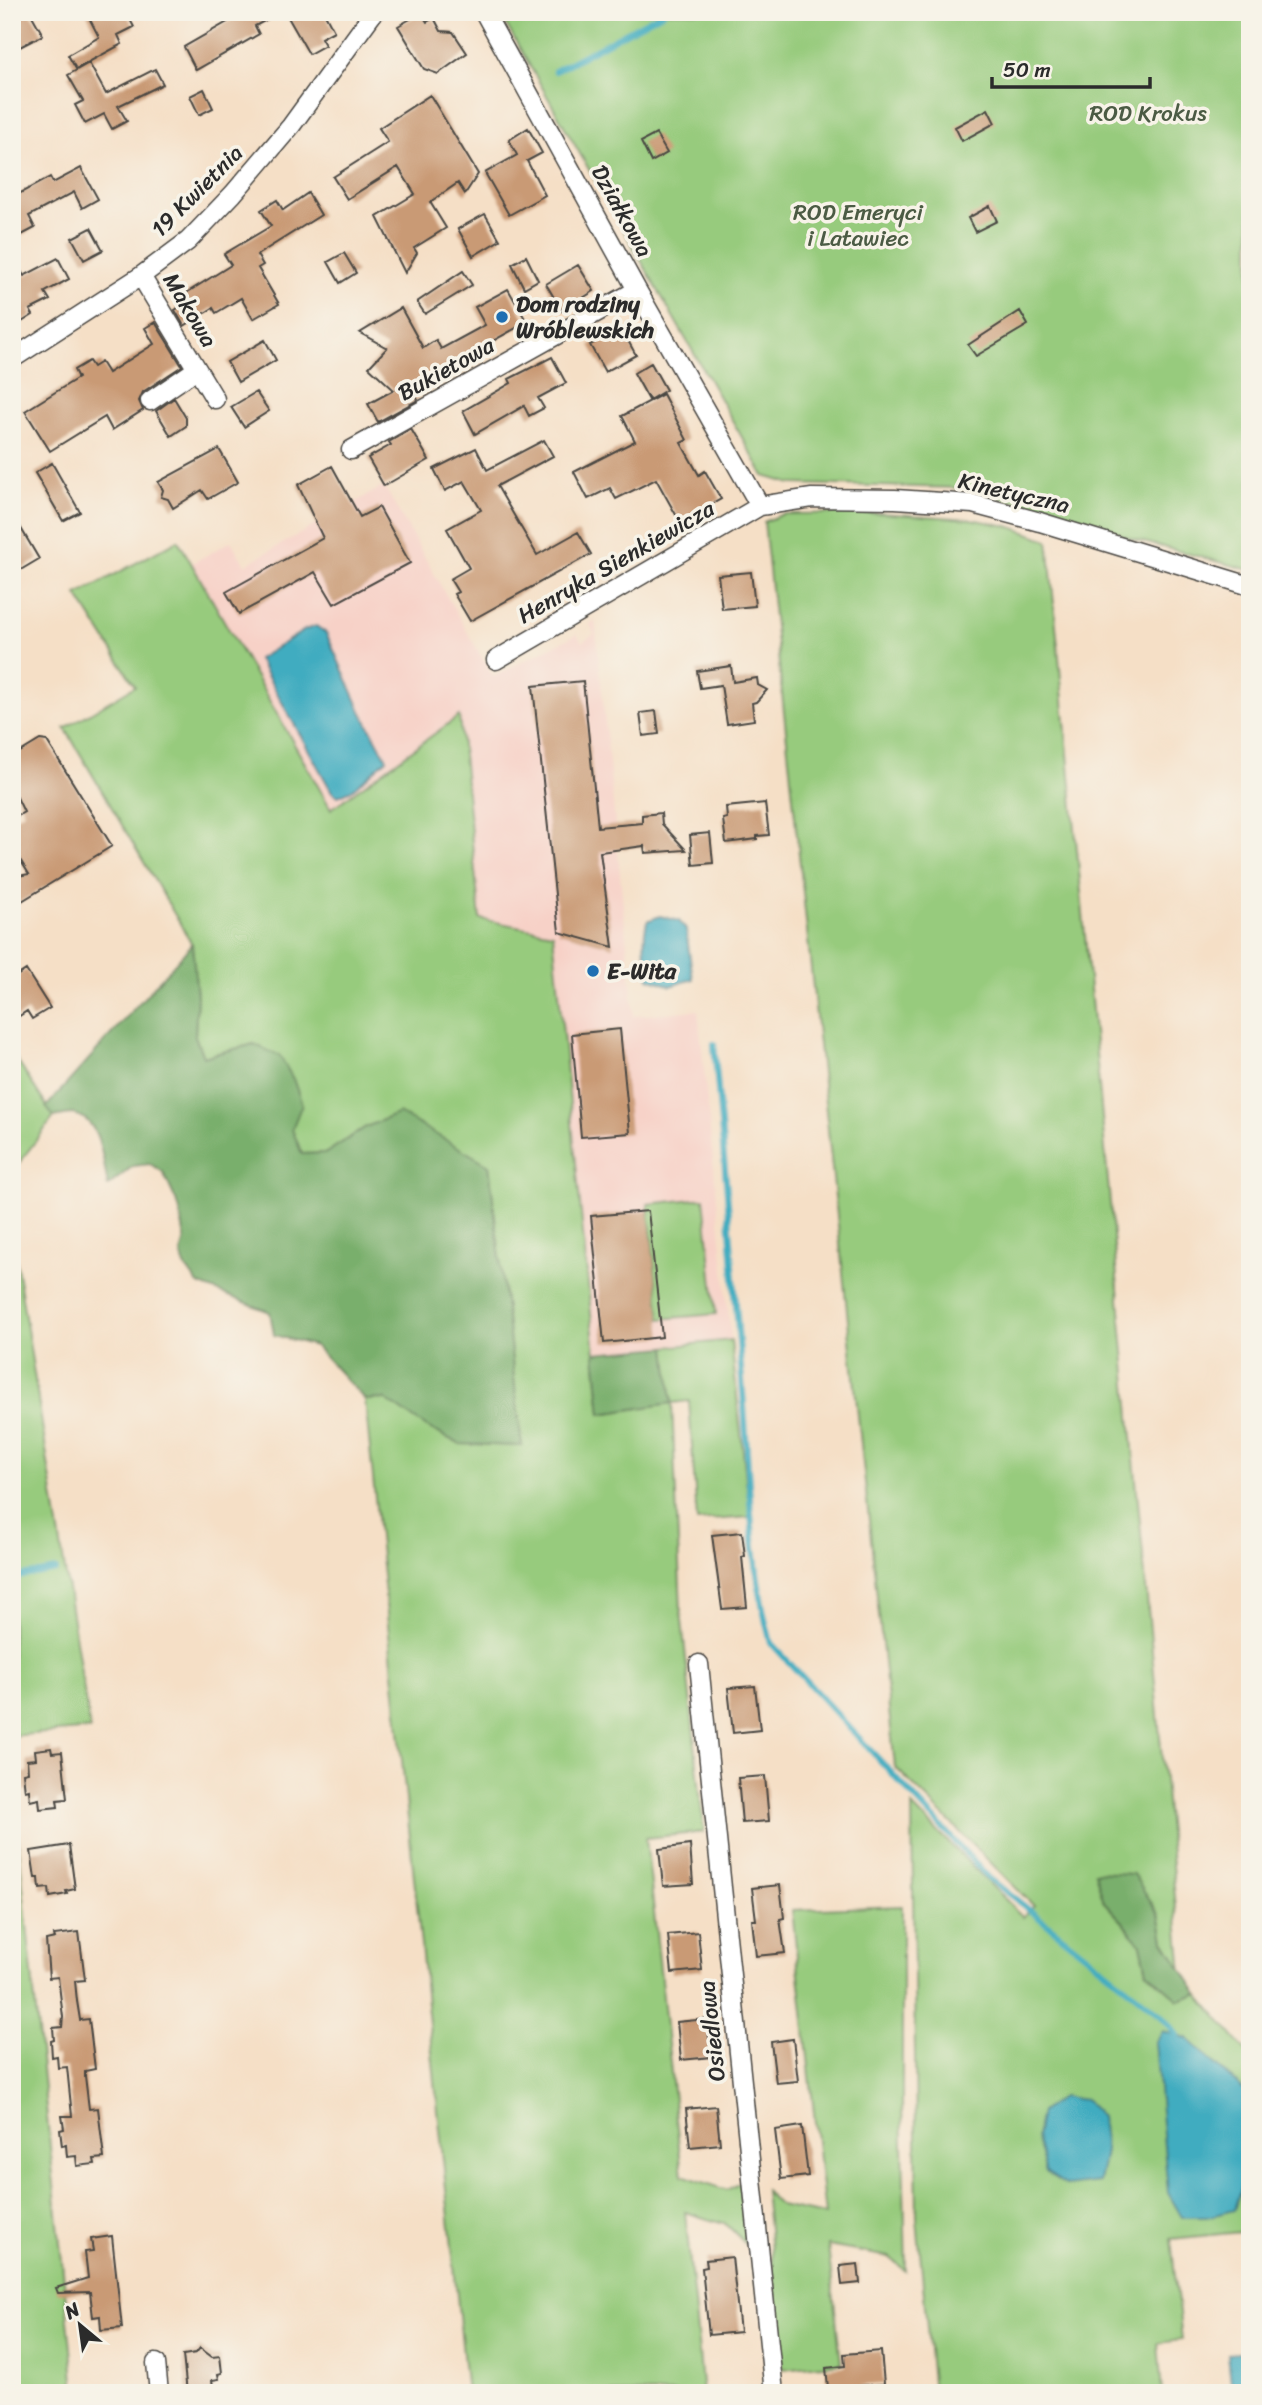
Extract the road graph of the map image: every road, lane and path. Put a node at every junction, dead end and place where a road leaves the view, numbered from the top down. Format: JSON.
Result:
{"nodes":[{"id":1,"x":374,"y":12,"type":"edge"},
{"id":2,"x":484,"y":12,"type":"edge"},
{"id":3,"x":141,"y":276,"type":"junction"},
{"id":4,"x":638,"y":290,"type":"junction"},
{"id":5,"x":12,"y":359,"type":"edge"},
{"id":6,"x":197,"y":369,"type":"junction"},
{"id":7,"x":215,"y":399,"type":"dead end"},
{"id":8,"x":150,"y":401,"type":"dead end"},
{"id":9,"x":351,"y":450,"type":"dead end"},
{"id":10,"x":760,"y":506,"type":"junction"},
{"id":11,"x":1250,"y":586,"type":"edge"},
{"id":12,"x":496,"y":660,"type":"dead end"},
{"id":13,"x":699,"y":1664,"type":"dead end"},
{"id":14,"x":156,"y":2362,"type":"dead end"},
{"id":15,"x":159,"y":2393,"type":"edge"},
{"id":16,"x":774,"y":2393,"type":"edge"}],
"edges":[{"from":1,"to":3,"type":"street","name":"19 Kwietnia"},
{"from":2,"to":4,"type":"street","name":"Działkowa"},
{"from":3,"to":5,"type":"street","name":"19 Kwietnia"},
{"from":3,"to":6,"type":"street","name":"Makowa"},
{"from":4,"to":9,"type":"street","name":"Bukietowa"},
{"from":4,"to":10,"type":"street","name":"Działkowa"},
{"from":6,"to":7,"type":"street","name":"Makowa"},
{"from":6,"to":8,"type":"street","name":"Makowa"},
{"from":10,"to":11,"type":"street","name":"Kinetyczna"},
{"from":10,"to":12,"type":"street","name":"Henryka Sienkiewicza"},
{"from":13,"to":16,"type":"street","name":"Osiedlowa"},
{"from":14,"to":15,"type":"street"}]}
